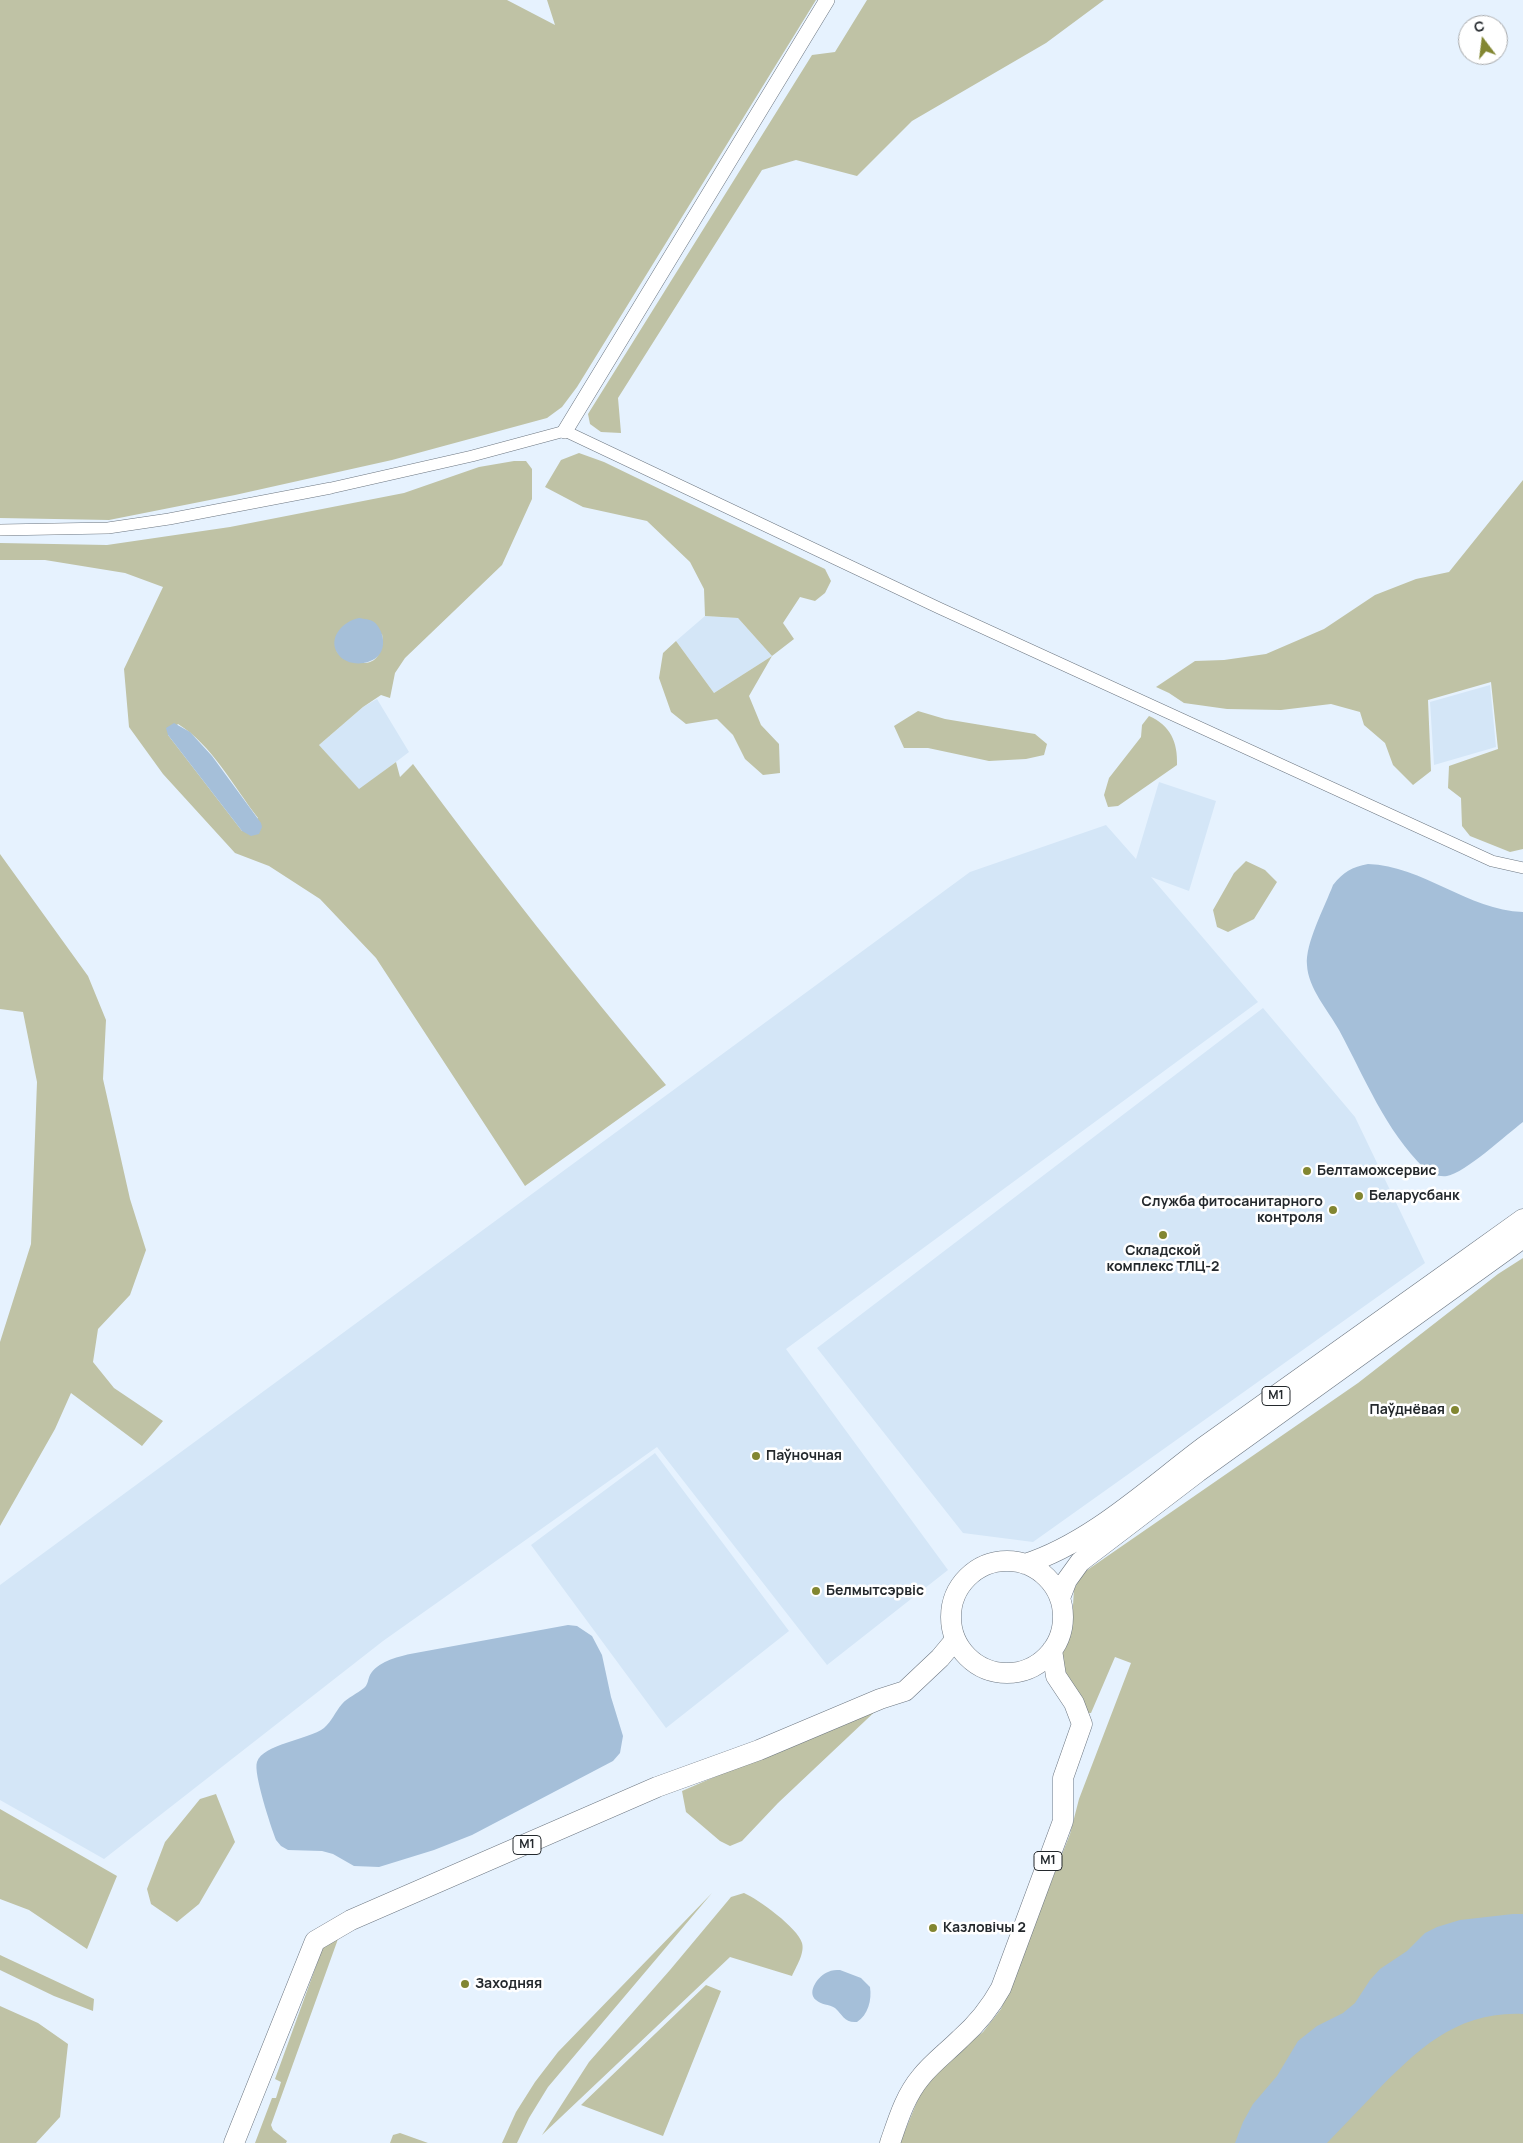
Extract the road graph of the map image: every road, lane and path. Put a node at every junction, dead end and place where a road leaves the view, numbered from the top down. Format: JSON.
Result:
{"nodes":[{"id":1,"x":827,"y":0,"type":"edge"},
{"id":2,"x":565,"y":431,"type":"junction"},
{"id":3,"x":0,"y":530,"type":"edge"},
{"id":4,"x":1523,"y":868,"type":"edge"},
{"id":5,"x":1523,"y":1219,"type":"edge"},
{"id":6,"x":1523,"y":1238,"type":"edge"},
{"id":7,"x":1025,"y":1564,"type":"junction"},
{"id":8,"x":1060,"y":1598,"type":"junction"},
{"id":9,"x":955,"y":1640,"type":"junction"},
{"id":10,"x":1052,"y":1650,"type":"junction"},
{"id":11,"x":234,"y":2143,"type":"edge"},
{"id":12,"x":890,"y":2143,"type":"edge"}],
"edges":[{"from":1,"to":2,"type":"street"},
{"from":2,"to":3,"type":"street"},
{"from":2,"to":4,"type":"street"},
{"from":5,"to":7,"type":"highway","number":"М1"},
{"from":6,"to":8,"type":"highway","number":"М1"},
{"from":7,"to":8,"type":"highway","number":"М1"},
{"from":7,"to":9,"type":"highway","number":"М1"},
{"from":8,"to":10,"type":"highway","number":"М1"},
{"from":9,"to":10,"type":"highway","number":"М1"},
{"from":9,"to":11,"type":"highway","number":"М1"},
{"from":10,"to":12,"type":"highway","number":"М1"}]}
